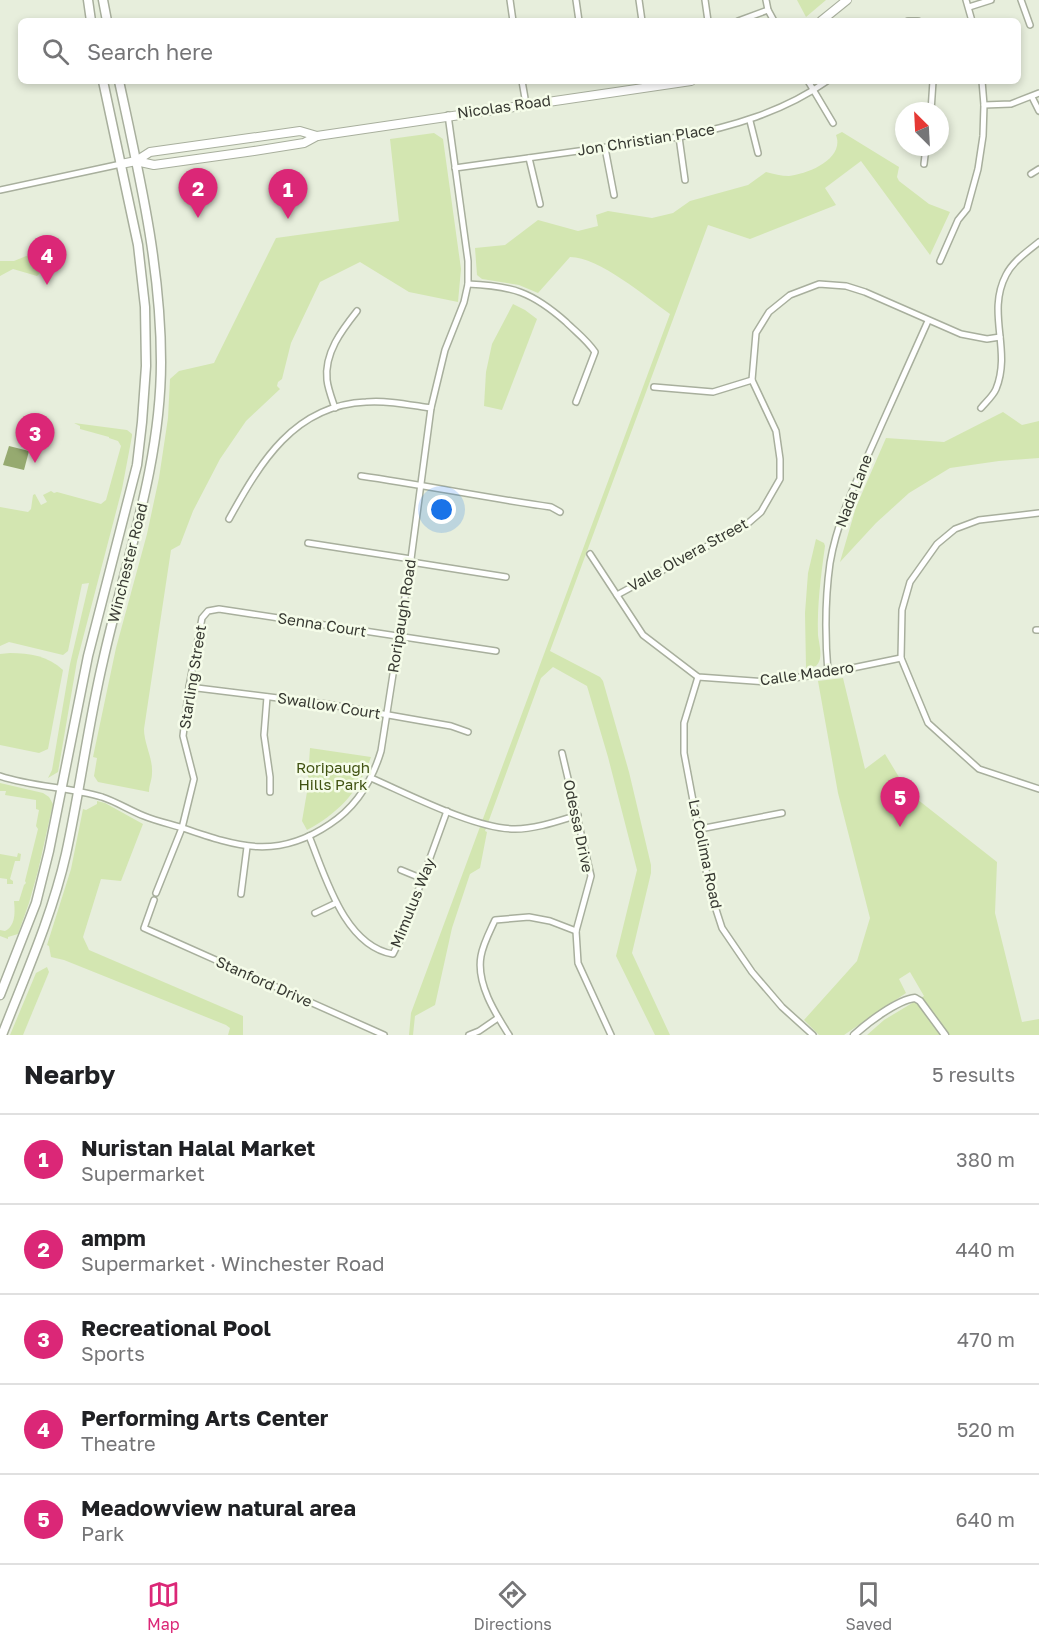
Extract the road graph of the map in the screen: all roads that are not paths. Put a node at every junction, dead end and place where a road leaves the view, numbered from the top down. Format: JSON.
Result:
{"nodes":[{"id":1,"x":88,"y":0,"type":"edge"},
{"id":2,"x":103,"y":0,"type":"edge"},
{"id":3,"x":510,"y":0,"type":"edge"},
{"id":4,"x":576,"y":0,"type":"edge"},
{"id":5,"x":639,"y":0,"type":"edge"},
{"id":6,"x":705,"y":0,"type":"edge"},
{"id":7,"x":766,"y":0,"type":"edge"},
{"id":8,"x":847,"y":0,"type":"edge"},
{"id":9,"x":966,"y":0,"type":"edge"},
{"id":10,"x":991,"y":0,"type":"edge"},
{"id":11,"x":1021,"y":0,"type":"edge"},
{"id":12,"x":969,"y":8,"type":"junction"},
{"id":13,"x":768,"y":10,"type":"junction"},
{"id":14,"x":91,"y":18,"type":"edge"},
{"id":15,"x":106,"y":18,"type":"edge"},
{"id":16,"x":513,"y":18,"type":"edge"},
{"id":17,"x":579,"y":18,"type":"edge"},
{"id":18,"x":642,"y":18,"type":"edge"},
{"id":19,"x":708,"y":18,"type":"edge"},
{"id":20,"x":746,"y":18,"type":"edge"},
{"id":21,"x":772,"y":18,"type":"edge"},
{"id":22,"x":825,"y":18,"type":"edge"},
{"id":23,"x":971,"y":18,"type":"edge"},
{"id":24,"x":1030,"y":25,"type":"dead end"},
{"id":25,"x":104,"y":84,"type":"edge"},
{"id":26,"x":120,"y":84,"type":"edge"},
{"id":27,"x":523,"y":84,"type":"edge"},
{"id":28,"x":669,"y":84,"type":"edge"},
{"id":29,"x":810,"y":84,"type":"edge"},
{"id":30,"x":823,"y":84,"type":"edge"},
{"id":31,"x":933,"y":84,"type":"edge"},
{"id":32,"x":982,"y":84,"type":"edge"},
{"id":33,"x":813,"y":91,"type":"junction"},
{"id":34,"x":1039,"y":93,"type":"edge"},
{"id":35,"x":1032,"y":97,"type":"junction"},
{"id":36,"x":932,"y":102,"type":"edge"},
{"id":37,"x":526,"y":104,"type":"junction"},
{"id":38,"x":984,"y":105,"type":"junction"},
{"id":39,"x":1039,"y":111,"type":"edge"},
{"id":40,"x":448,"y":115,"type":"junction"},
{"id":41,"x":750,"y":121,"type":"junction"},
{"id":42,"x":833,"y":123,"type":"dead end"},
{"id":43,"x":317,"y":136,"type":"junction"},
{"id":44,"x":680,"y":137,"type":"junction"},
{"id":45,"x":605,"y":148,"type":"junction"},
{"id":46,"x":758,"y":153,"type":"dead end"},
{"id":47,"x":925,"y":156,"type":"edge"},
{"id":48,"x":529,"y":158,"type":"junction"},
{"id":49,"x":136,"y":161,"type":"junction"},
{"id":50,"x":121,"y":164,"type":"junction"},
{"id":51,"x":924,"y":164,"type":"dead end"},
{"id":52,"x":455,"y":168,"type":"junction"},
{"id":53,"x":1039,"y":169,"type":"edge"},
{"id":54,"x":1031,"y":174,"type":"dead end"},
{"id":55,"x":685,"y":180,"type":"dead end"},
{"id":56,"x":0,"y":190,"type":"edge"},
{"id":57,"x":614,"y":195,"type":"dead end"},
{"id":58,"x":540,"y":204,"type":"dead end"},
{"id":59,"x":1039,"y":242,"type":"edge"},
{"id":60,"x":939,"y":261,"type":"dead end"},
{"id":61,"x":468,"y":284,"type":"junction"},
{"id":62,"x":357,"y":311,"type":"dead end"},
{"id":63,"x":928,"y":321,"type":"junction"},
{"id":64,"x":1000,"y":337,"type":"junction"},
{"id":65,"x":752,"y":380,"type":"junction"},
{"id":66,"x":654,"y":387,"type":"dead end"},
{"id":67,"x":576,"y":402,"type":"dead end"},
{"id":68,"x":335,"y":408,"type":"junction"},
{"id":69,"x":431,"y":408,"type":"junction"},
{"id":70,"x":981,"y":408,"type":"dead end"},
{"id":71,"x":361,"y":476,"type":"dead end"},
{"id":72,"x":422,"y":485,"type":"junction"},
{"id":73,"x":560,"y":512,"type":"dead end"},
{"id":74,"x":1039,"y":513,"type":"edge"},
{"id":75,"x":229,"y":519,"type":"dead end"},
{"id":76,"x":308,"y":543,"type":"dead end"},
{"id":77,"x":590,"y":554,"type":"dead end"},
{"id":78,"x":411,"y":561,"type":"junction"},
{"id":79,"x":506,"y":577,"type":"dead end"},
{"id":80,"x":617,"y":595,"type":"junction"},
{"id":81,"x":219,"y":609,"type":"joint"},
{"id":82,"x":399,"y":636,"type":"junction"},
{"id":83,"x":496,"y":651,"type":"dead end"},
{"id":84,"x":901,"y":658,"type":"junction"},
{"id":85,"x":828,"y":673,"type":"junction"},
{"id":86,"x":698,"y":677,"type":"junction"},
{"id":87,"x":189,"y":687,"type":"junction"},
{"id":88,"x":267,"y":697,"type":"junction"},
{"id":89,"x":386,"y":715,"type":"junction"},
{"id":90,"x":468,"y":732,"type":"dead end"},
{"id":91,"x":562,"y":753,"type":"dead end"},
{"id":92,"x":0,"y":776,"type":"edge"},
{"id":93,"x":371,"y":778,"type":"junction"},
{"id":94,"x":1039,"y":789,"type":"edge"},
{"id":95,"x":61,"y":790,"type":"junction"},
{"id":96,"x":77,"y":792,"type":"junction"},
{"id":97,"x":270,"y":792,"type":"dead end"},
{"id":98,"x":447,"y":811,"type":"junction"},
{"id":99,"x":782,"y":813,"type":"dead end"},
{"id":100,"x":578,"y":814,"type":"junction"},
{"id":101,"x":182,"y":828,"type":"junction"},
{"id":102,"x":700,"y":830,"type":"junction"},
{"id":103,"x":309,"y":836,"type":"junction"},
{"id":104,"x":247,"y":847,"type":"junction"},
{"id":105,"x":401,"y":870,"type":"dead end"},
{"id":106,"x":423,"y":879,"type":"junction"},
{"id":107,"x":156,"y":893,"type":"dead end"},
{"id":108,"x":241,"y":894,"type":"dead end"},
{"id":109,"x":154,"y":900,"type":"dead end"},
{"id":110,"x":336,"y":903,"type":"junction"},
{"id":111,"x":315,"y":913,"type":"dead end"},
{"id":112,"x":576,"y":931,"type":"junction"},
{"id":113,"x":0,"y":995,"type":"edge"},
{"id":114,"x":498,"y":1018,"type":"junction"},
{"id":115,"x":2,"y":1035,"type":"edge"},
{"id":116,"x":384,"y":1035,"type":"edge"},
{"id":117,"x":469,"y":1035,"type":"edge"},
{"id":118,"x":509,"y":1035,"type":"edge"},
{"id":119,"x":611,"y":1035,"type":"edge"},
{"id":120,"x":813,"y":1035,"type":"edge"},
{"id":121,"x":854,"y":1035,"type":"edge"},
{"id":122,"x":945,"y":1035,"type":"edge"}],
"edges":[{"from":1,"to":14,"type":"main road"},
{"from":2,"to":15,"type":"main road"},
{"from":3,"to":16,"type":"street"},
{"from":4,"to":17,"type":"street"},
{"from":5,"to":18,"type":"street"},
{"from":6,"to":19,"type":"street"},
{"from":7,"to":13,"type":"street"},
{"from":8,"to":22,"type":"main road"},
{"from":9,"to":12,"type":"street"},
{"from":10,"to":12,"type":"street"},
{"from":11,"to":24,"type":"street"},
{"from":12,"to":23,"type":"street"},
{"from":13,"to":20,"type":"street"},
{"from":13,"to":21,"type":"street"},
{"from":25,"to":50,"type":"main road","name":"Winchester Road"},
{"from":26,"to":49,"type":"main road","name":"Winchester Road"},
{"from":27,"to":37,"type":"street"},
{"from":28,"to":37,"type":"main road","name":"Nicolas Road"},
{"from":29,"to":33,"type":"street"},
{"from":30,"to":33,"type":"street","name":"Jon Christian Place"},
{"from":31,"to":36,"type":"street"},
{"from":32,"to":38,"type":"street"},
{"from":33,"to":41,"type":"street","name":"Jon Christian Place"},
{"from":33,"to":42,"type":"street"},
{"from":34,"to":35,"type":"street"},
{"from":35,"to":38,"type":"street"},
{"from":35,"to":39,"type":"street"},
{"from":37,"to":40,"type":"main road","name":"Nicolas Road"},
{"from":38,"to":60,"type":"street"},
{"from":40,"to":43,"type":"main road","name":"Nicolas Road"},
{"from":40,"to":52,"type":"street","name":"Roripaugh Road"},
{"from":41,"to":44,"type":"street","name":"Jon Christian Place"},
{"from":41,"to":46,"type":"street"},
{"from":43,"to":49,"type":"main road","name":"Nicolas Road"},
{"from":43,"to":49,"type":"main road","name":"Nicolas Road"},
{"from":44,"to":45,"type":"street","name":"Jon Christian Place"},
{"from":44,"to":55,"type":"street"},
{"from":45,"to":48,"type":"street","name":"Jon Christian Place"},
{"from":45,"to":57,"type":"street"},
{"from":47,"to":51,"type":"street"},
{"from":48,"to":52,"type":"street","name":"Jon Christian Place"},
{"from":48,"to":58,"type":"street"},
{"from":49,"to":50,"type":"main road","name":"Nicolas Road"},
{"from":49,"to":96,"type":"main road","name":"Winchester Road"},
{"from":50,"to":56,"type":"street","name":"Nicolas Road"},
{"from":50,"to":95,"type":"main road","name":"Winchester Road"},
{"from":52,"to":61,"type":"street","name":"Roripaugh Road"},
{"from":53,"to":54,"type":"street"},
{"from":59,"to":64,"type":"street"},
{"from":61,"to":67,"type":"street"},
{"from":61,"to":69,"type":"street","name":"Roripaugh Road"},
{"from":62,"to":68,"type":"street"},
{"from":63,"to":64,"type":"street"},
{"from":63,"to":65,"type":"street"},
{"from":63,"to":85,"type":"street","name":"Nada Lane"},
{"from":64,"to":70,"type":"street"},
{"from":65,"to":66,"type":"street"},
{"from":65,"to":80,"type":"street","name":"Valle Olvera Street"},
{"from":68,"to":69,"type":"street"},
{"from":68,"to":75,"type":"street"},
{"from":69,"to":72,"type":"street","name":"Roripaugh Road"},
{"from":71,"to":72,"type":"street"},
{"from":72,"to":73,"type":"street"},
{"from":72,"to":78,"type":"street","name":"Roripaugh Road"},
{"from":74,"to":84,"type":"street"},
{"from":76,"to":78,"type":"street"},
{"from":77,"to":80,"type":"street"},
{"from":78,"to":79,"type":"street"},
{"from":78,"to":82,"type":"street","name":"Roripaugh Road"},
{"from":80,"to":86,"type":"street"},
{"from":81,"to":82,"type":"street","name":"Senna Court"},
{"from":81,"to":87,"type":"street","name":"Starling Street"},
{"from":82,"to":83,"type":"street","name":"Senna Court"},
{"from":82,"to":89,"type":"street","name":"Roripaugh Road"},
{"from":84,"to":85,"type":"street","name":"Calle Madero"},
{"from":84,"to":94,"type":"street"},
{"from":85,"to":86,"type":"street","name":"Calle Madero"},
{"from":86,"to":102,"type":"street","name":"La Colima Road"},
{"from":87,"to":88,"type":"street","name":"Swallow Court"},
{"from":87,"to":101,"type":"street","name":"Starling Street"},
{"from":88,"to":89,"type":"street","name":"Swallow Court"},
{"from":88,"to":97,"type":"street"},
{"from":89,"to":90,"type":"street","name":"Swallow Court"},
{"from":89,"to":93,"type":"street","name":"Roripaugh Road"},
{"from":91,"to":100,"type":"street","name":"Odessa Drive"},
{"from":92,"to":95,"type":"street","name":"Roripaugh Road"},
{"from":93,"to":98,"type":"street"},
{"from":93,"to":103,"type":"street","name":"Roripaugh Road"},
{"from":95,"to":96,"type":"street","name":"Roripaugh Road"},
{"from":95,"to":113,"type":"main road","name":"Winchester Road"},
{"from":96,"to":101,"type":"street","name":"Roripaugh Road"},
{"from":96,"to":115,"type":"main road","name":"Winchester Road"},
{"from":98,"to":100,"type":"street"},
{"from":98,"to":106,"type":"street","name":"Mimulus Way"},
{"from":99,"to":102,"type":"street"},
{"from":100,"to":112,"type":"street","name":"Odessa Drive"},
{"from":101,"to":104,"type":"street","name":"Roripaugh Road"},
{"from":101,"to":107,"type":"street","name":"Starling Street"},
{"from":102,"to":120,"type":"street","name":"La Colima Road"},
{"from":103,"to":104,"type":"street","name":"Roripaugh Road"},
{"from":103,"to":110,"type":"street","name":"Mimulus Way"},
{"from":104,"to":108,"type":"street"},
{"from":105,"to":106,"type":"street"},
{"from":106,"to":110,"type":"street","name":"Mimulus Way"},
{"from":109,"to":116,"type":"street","name":"Stanford Drive"},
{"from":110,"to":111,"type":"street"},
{"from":112,"to":114,"type":"street"},
{"from":112,"to":119,"type":"street","name":"Odessa Drive"},
{"from":114,"to":117,"type":"street"},
{"from":114,"to":118,"type":"street"},
{"from":121,"to":122,"type":"street"}]}
